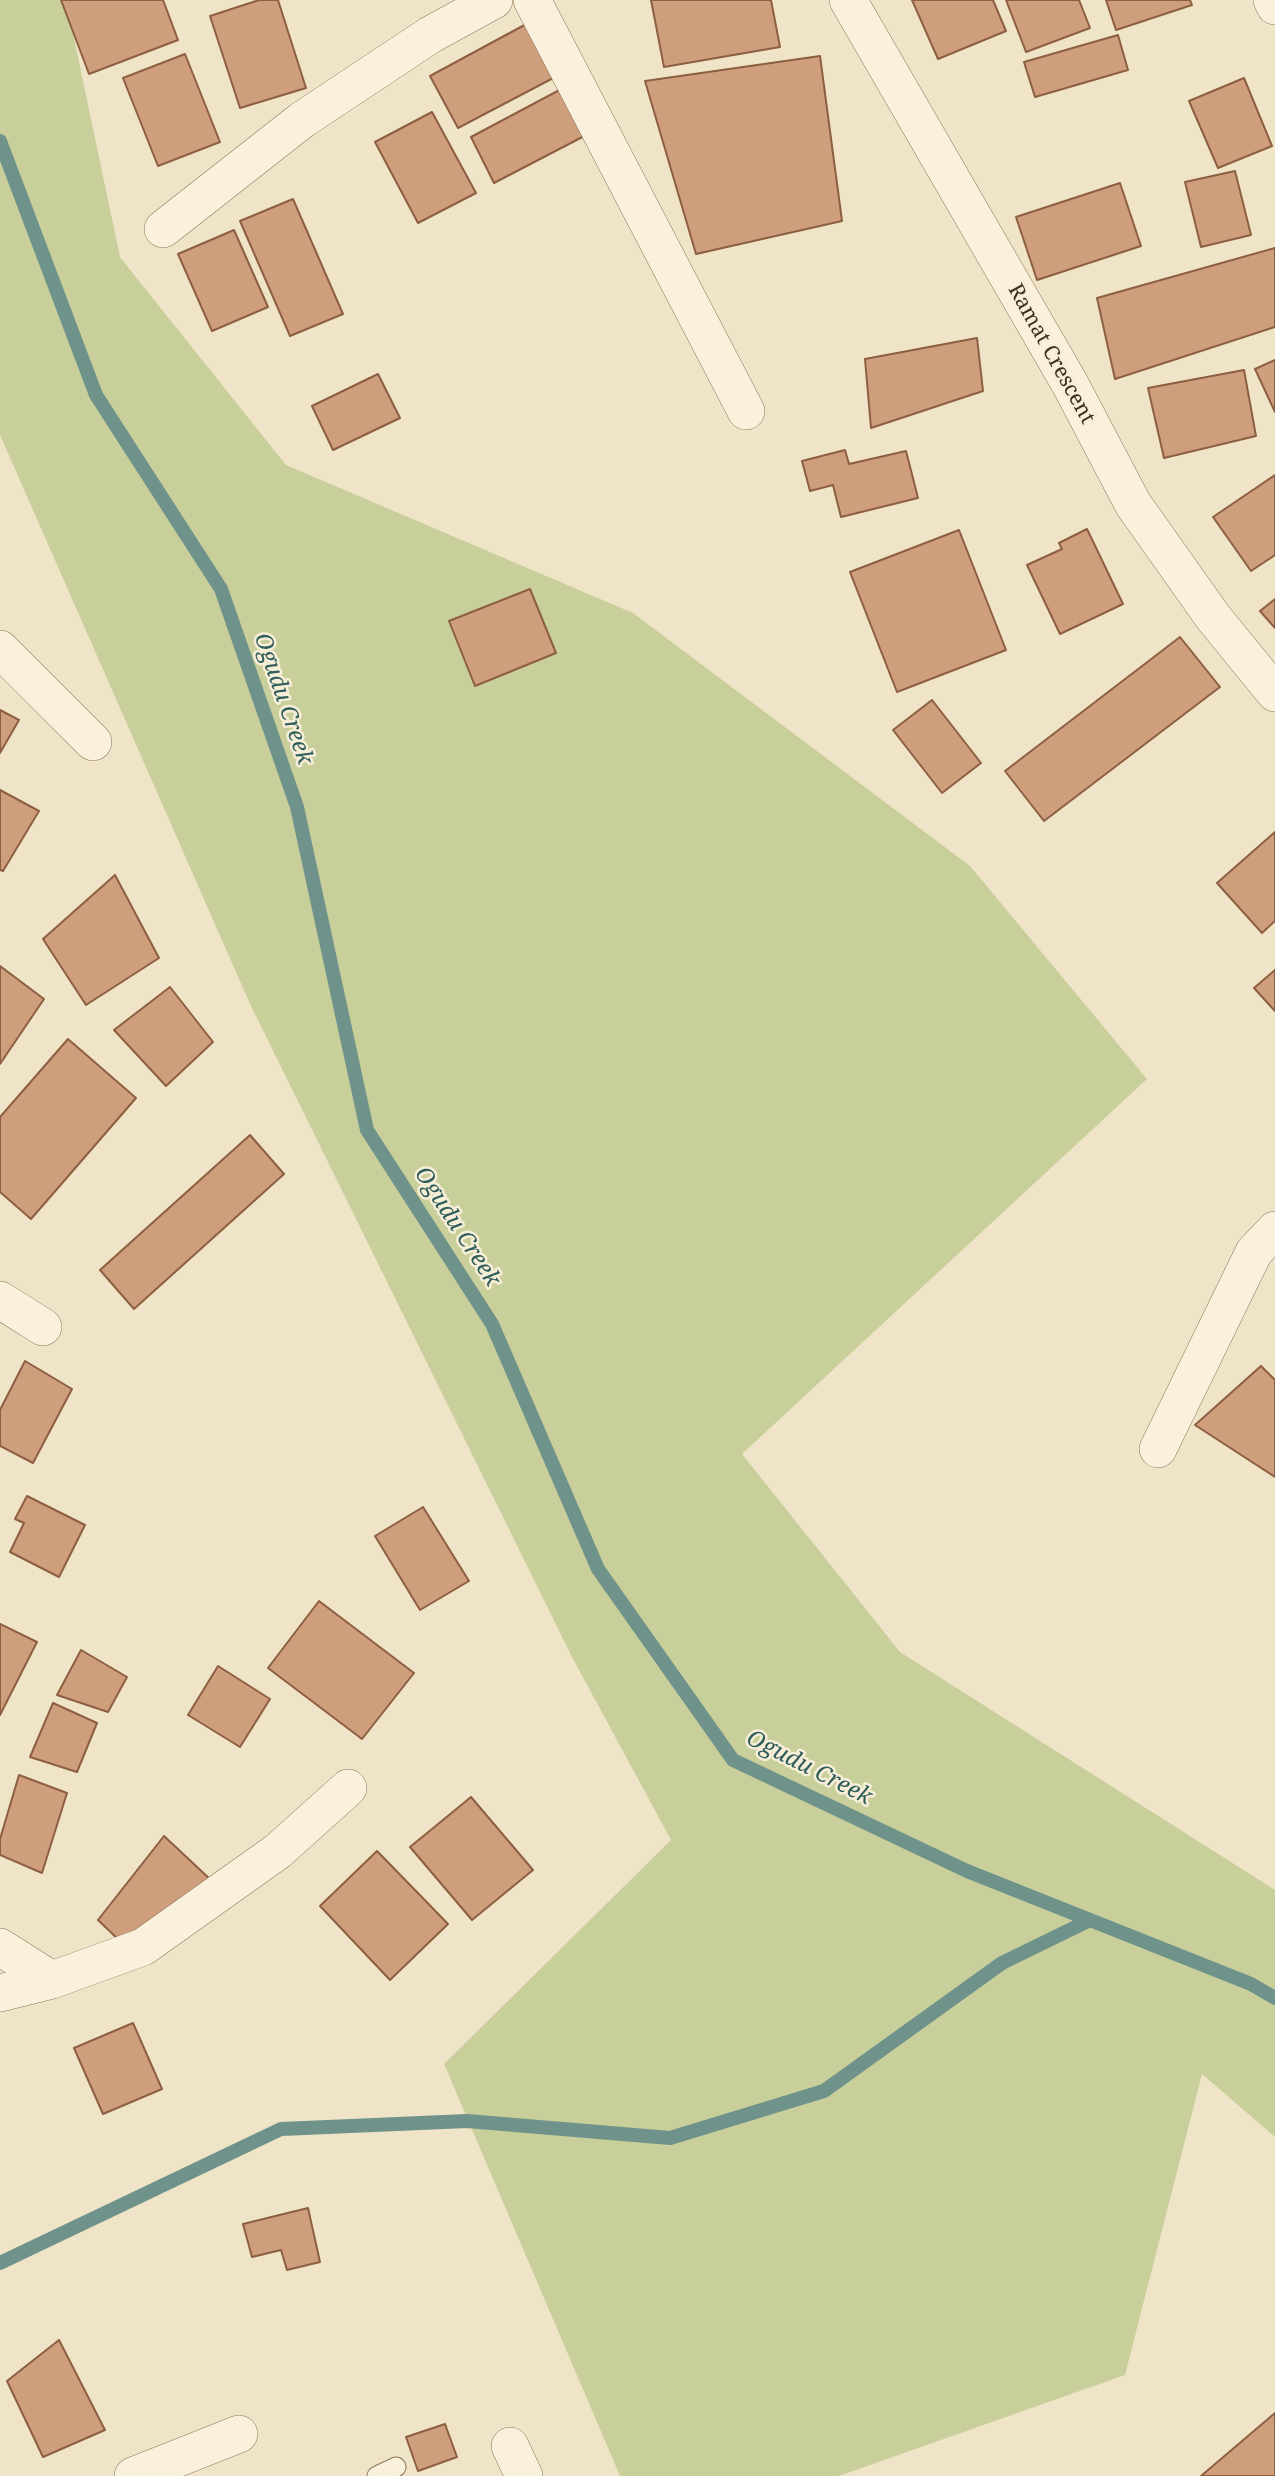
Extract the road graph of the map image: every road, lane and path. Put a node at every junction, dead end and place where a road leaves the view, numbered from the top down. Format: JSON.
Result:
{"nodes":[{"id":1,"x":494,"y":0,"type":"edge"},
{"id":2,"x":532,"y":0,"type":"edge"},
{"id":3,"x":848,"y":0,"type":"edge"},
{"id":4,"x":1272,"y":0,"type":"edge"},
{"id":5,"x":1275,"y":6,"type":"edge"},
{"id":6,"x":163,"y":229,"type":"dead end"},
{"id":7,"x":746,"y":411,"type":"dead end"},
{"id":8,"x":0,"y":649,"type":"edge"},
{"id":9,"x":1275,"y":693,"type":"edge"},
{"id":10,"x":93,"y":742,"type":"dead end"},
{"id":11,"x":1275,"y":1230,"type":"edge"},
{"id":12,"x":0,"y":1300,"type":"edge"},
{"id":13,"x":43,"y":1327,"type":"dead end"},
{"id":14,"x":1158,"y":1449,"type":"dead end"},
{"id":15,"x":348,"y":1788,"type":"dead end"},
{"id":16,"x":0,"y":1947,"type":"edge"},
{"id":17,"x":52,"y":1980,"type":"junction"},
{"id":18,"x":0,"y":1993,"type":"edge"},
{"id":19,"x":239,"y":2434,"type":"dead end"},
{"id":20,"x":396,"y":2467,"type":"dead end"},
{"id":21,"x":134,"y":2476,"type":"edge"},
{"id":22,"x":377,"y":2476,"type":"edge"}],
"edges":[{"from":1,"to":6,"type":"street"},
{"from":2,"to":7,"type":"street"},
{"from":3,"to":9,"type":"street","name":"Ramat Crescent"},
{"from":4,"to":5,"type":"street"},
{"from":8,"to":10,"type":"street"},
{"from":11,"to":14,"type":"street"},
{"from":12,"to":13,"type":"street"},
{"from":15,"to":17,"type":"street"},
{"from":16,"to":17,"type":"street"},
{"from":17,"to":18,"type":"street"},
{"from":19,"to":21,"type":"street"},
{"from":20,"to":22,"type":"lane"}]}
